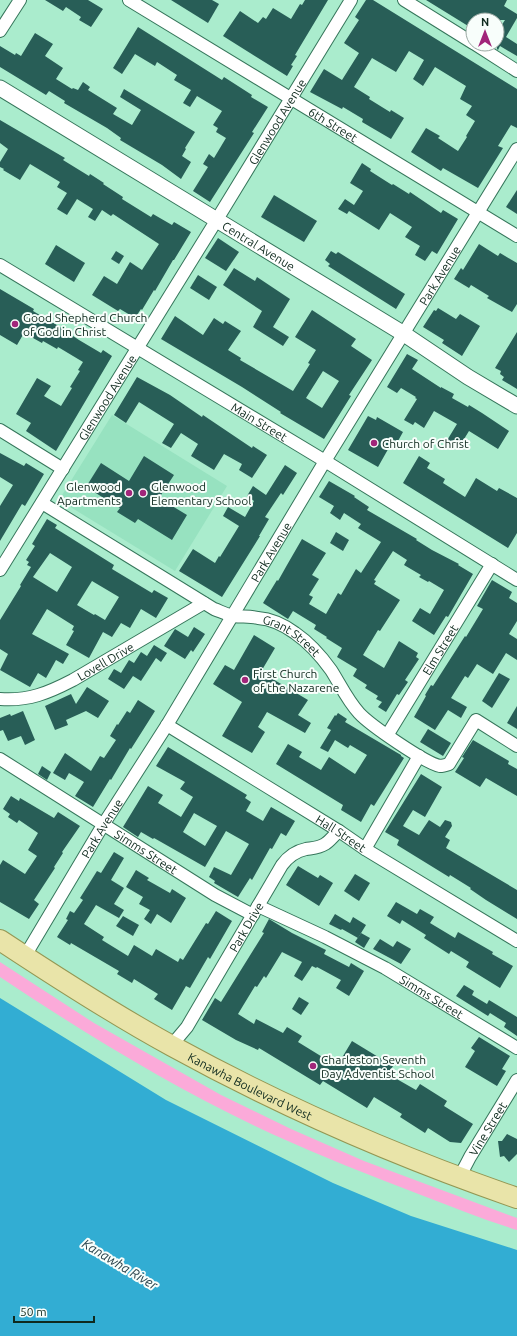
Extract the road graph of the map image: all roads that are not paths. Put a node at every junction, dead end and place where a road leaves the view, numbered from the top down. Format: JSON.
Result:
{"nodes":[{"id":1,"x":20,"y":0,"type":"edge"},
{"id":2,"x":129,"y":0,"type":"edge"},
{"id":3,"x":351,"y":0,"type":"edge"},
{"id":4,"x":404,"y":0,"type":"edge"},
{"id":5,"x":0,"y":31,"type":"edge"},
{"id":6,"x":465,"y":38,"type":"edge"},
{"id":7,"x":487,"y":52,"type":"edge"},
{"id":8,"x":517,"y":71,"type":"edge"},
{"id":9,"x":0,"y":88,"type":"edge"},
{"id":10,"x":291,"y":98,"type":"junction"},
{"id":11,"x":517,"y":149,"type":"edge"},
{"id":12,"x":479,"y":212,"type":"junction"},
{"id":13,"x":216,"y":221,"type":"junction"},
{"id":14,"x":517,"y":236,"type":"edge"},
{"id":15,"x":0,"y":265,"type":"edge"},
{"id":16,"x":404,"y":334,"type":"junction"},
{"id":17,"x":138,"y":348,"type":"junction"},
{"id":18,"x":517,"y":406,"type":"edge"},
{"id":19,"x":0,"y":430,"type":"edge"},
{"id":20,"x":325,"y":461,"type":"junction"},
{"id":21,"x":63,"y":469,"type":"junction"},
{"id":22,"x":42,"y":503,"type":"junction"},
{"id":23,"x":492,"y":564,"type":"junction"},
{"id":24,"x":0,"y":570,"type":"edge"},
{"id":25,"x":515,"y":576,"type":"edge"},
{"id":26,"x":204,"y":603,"type":"junction"},
{"id":27,"x":233,"y":616,"type":"junction"},
{"id":28,"x":0,"y":700,"type":"edge"},
{"id":29,"x":167,"y":725,"type":"junction"},
{"id":30,"x":388,"y":734,"type":"junction"},
{"id":31,"x":517,"y":746,"type":"edge"},
{"id":32,"x":419,"y":756,"type":"junction"},
{"id":33,"x":0,"y":760,"type":"edge"},
{"id":34,"x":103,"y":825,"type":"junction"},
{"id":35,"x":339,"y":831,"type":"junction"},
{"id":36,"x":365,"y":849,"type":"junction"},
{"id":37,"x":256,"y":910,"type":"junction"},
{"id":38,"x":0,"y":940,"type":"edge"},
{"id":39,"x":517,"y":941,"type":"edge"},
{"id":40,"x":25,"y":956,"type":"junction"},
{"id":41,"x":172,"y":1046,"type":"junction"},
{"id":42,"x":517,"y":1048,"type":"edge"},
{"id":43,"x":517,"y":1080,"type":"edge"},
{"id":44,"x":459,"y":1178,"type":"junction"},
{"id":45,"x":517,"y":1198,"type":"edge"}],
"edges":[{"from":1,"to":5,"type":"street"},
{"from":2,"to":10,"type":"street","name":"6th Street"},
{"from":3,"to":10,"type":"street","name":"Glenwood Avenue"},
{"from":4,"to":6,"type":"street"},
{"from":7,"to":8,"type":"street"},
{"from":9,"to":13,"type":"street","name":"Central Avenue"},
{"from":10,"to":12,"type":"street","name":"6th Street"},
{"from":10,"to":13,"type":"street","name":"Glenwood Avenue"},
{"from":11,"to":12,"type":"street","name":"Park Avenue"},
{"from":12,"to":14,"type":"street","name":"6th Street"},
{"from":12,"to":16,"type":"street","name":"Park Avenue"},
{"from":13,"to":16,"type":"street","name":"Central Avenue"},
{"from":13,"to":17,"type":"street","name":"Glenwood Avenue"},
{"from":15,"to":17,"type":"street","name":"Main Street"},
{"from":16,"to":18,"type":"street","name":"Central Avenue"},
{"from":16,"to":20,"type":"street","name":"Park Avenue"},
{"from":17,"to":20,"type":"street","name":"Main Street"},
{"from":17,"to":21,"type":"street","name":"Glenwood Avenue"},
{"from":19,"to":21,"type":"street"},
{"from":20,"to":23,"type":"street","name":"Main Street"},
{"from":20,"to":27,"type":"street","name":"Park Avenue"},
{"from":21,"to":22,"type":"street","name":"Glenwood Avenue"},
{"from":22,"to":24,"type":"street","name":"Glenwood Avenue"},
{"from":22,"to":26,"type":"street","name":"Grant Street"},
{"from":23,"to":25,"type":"street","name":"Main Street"},
{"from":23,"to":30,"type":"street","name":"Elm Street"},
{"from":26,"to":27,"type":"street","name":"Grant Street"},
{"from":26,"to":28,"type":"street","name":"Lovell Drive"},
{"from":27,"to":29,"type":"street","name":"Park Avenue"},
{"from":27,"to":30,"type":"street","name":"Grant Street"},
{"from":29,"to":34,"type":"street","name":"Park Avenue"},
{"from":29,"to":35,"type":"street","name":"Hall Street"},
{"from":30,"to":32,"type":"street","name":"Grant Street"},
{"from":31,"to":32,"type":"street","name":"Grant Street"},
{"from":32,"to":36,"type":"street"},
{"from":33,"to":34,"type":"street","name":"Simms Street"},
{"from":34,"to":37,"type":"street","name":"Simms Street"},
{"from":34,"to":40,"type":"street","name":"Park Avenue"},
{"from":35,"to":36,"type":"street","name":"Hall Street"},
{"from":35,"to":37,"type":"street","name":"Park Drive"},
{"from":36,"to":39,"type":"street","name":"Hall Street"},
{"from":37,"to":41,"type":"street","name":"Park Drive"},
{"from":37,"to":42,"type":"street","name":"Simms Street"},
{"from":38,"to":40,"type":"main road","name":"Kanawha Boulevard West"},
{"from":40,"to":41,"type":"main road","name":"Kanawha Boulevard West"},
{"from":41,"to":44,"type":"main road","name":"Kanawha Boulevard West"},
{"from":43,"to":44,"type":"street","name":"Vine Street"},
{"from":44,"to":45,"type":"main road","name":"Kanawha Boulevard West"}]}
